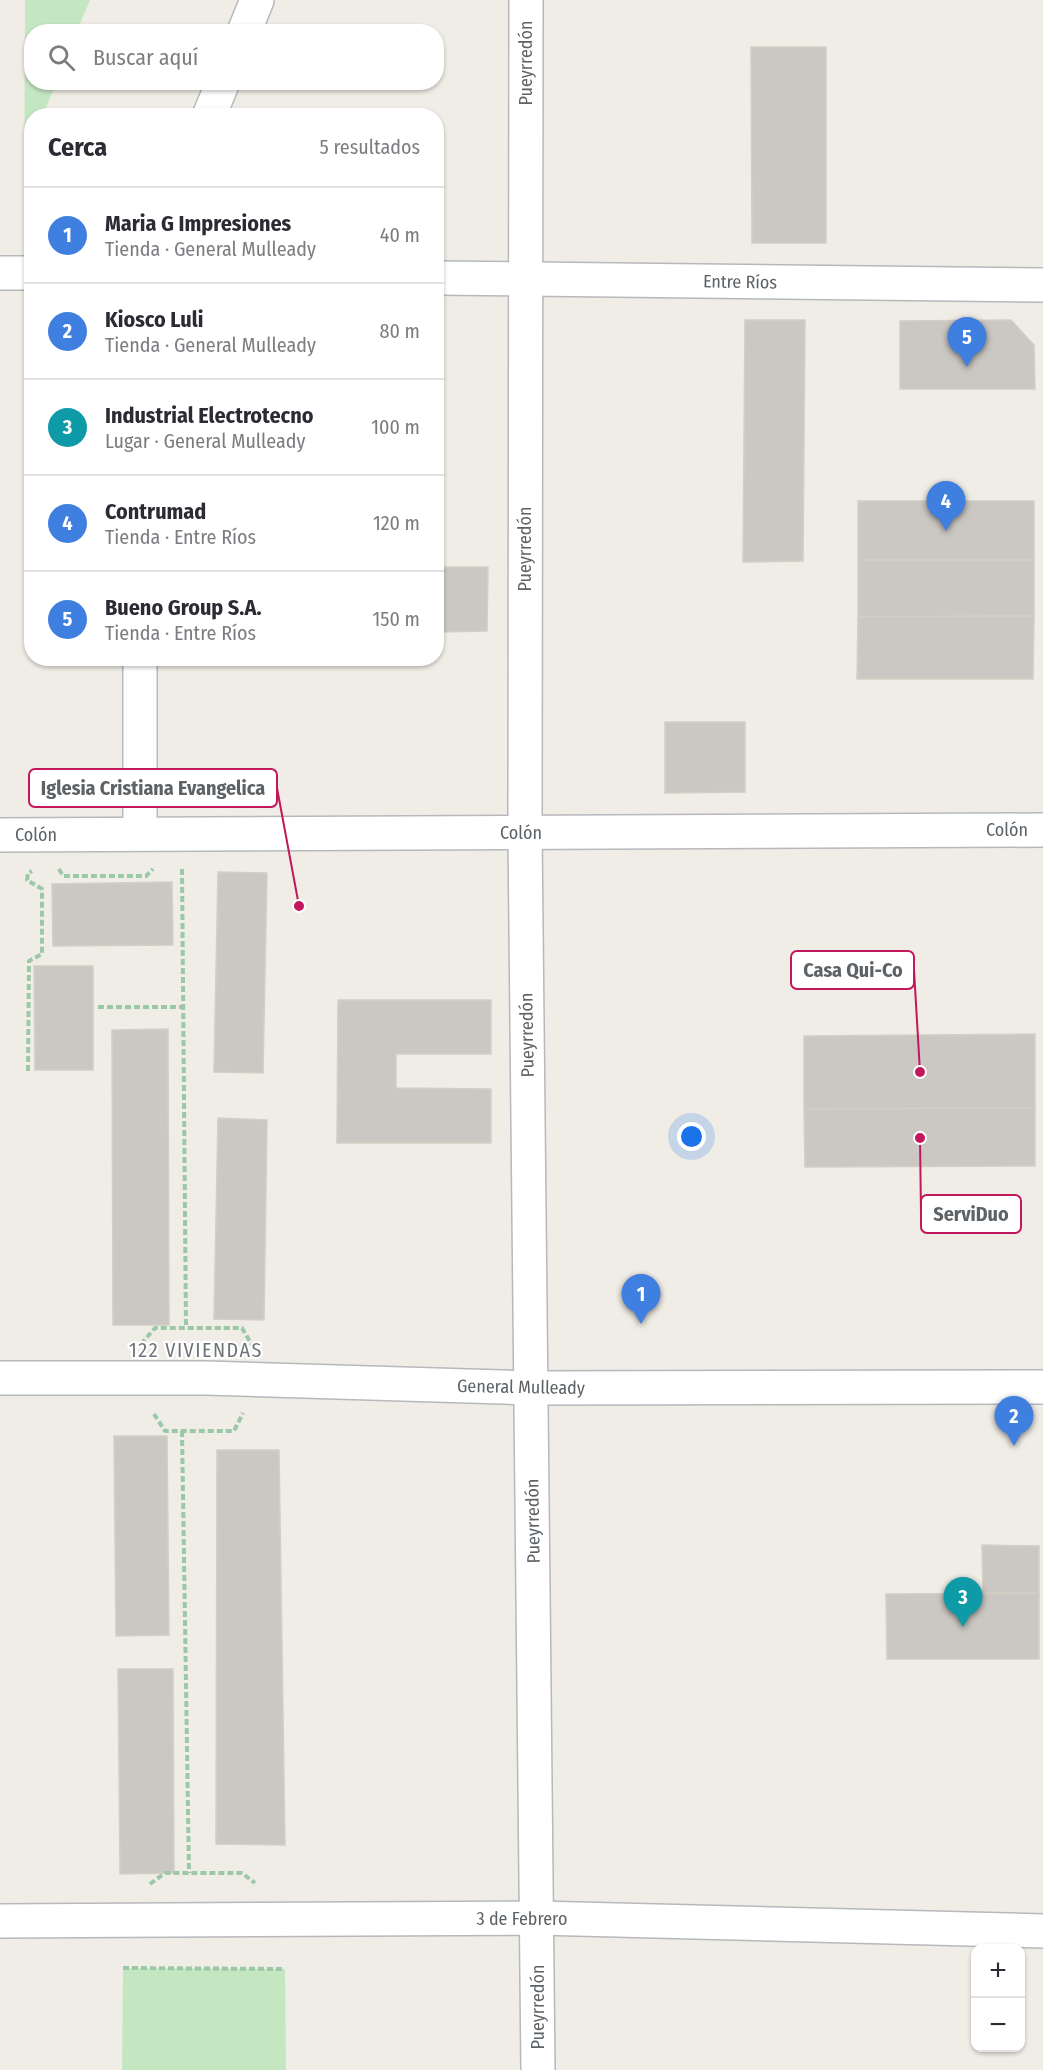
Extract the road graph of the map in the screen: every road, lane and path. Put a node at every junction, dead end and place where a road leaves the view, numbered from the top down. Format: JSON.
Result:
{"nodes":[{"id":1,"x":257,"y":0,"type":"edge"},
{"id":2,"x":526,"y":0,"type":"edge"},
{"id":3,"x":247,"y":24,"type":"edge"},
{"id":4,"x":220,"y":90,"type":"edge"},
{"id":5,"x":212,"y":108,"type":"edge"},
{"id":6,"x":0,"y":273,"type":"edge"},
{"id":7,"x":24,"y":273,"type":"edge"},
{"id":8,"x":444,"y":278,"type":"edge"},
{"id":9,"x":525,"y":279,"type":"junction"},
{"id":10,"x":1043,"y":285,"type":"edge"},
{"id":11,"x":141,"y":666,"type":"edge"},
{"id":12,"x":1043,"y":830,"type":"edge"},
{"id":13,"x":525,"y":832,"type":"junction"},
{"id":14,"x":140,"y":834,"type":"junction"},
{"id":15,"x":0,"y":835,"type":"edge"},
{"id":16,"x":55,"y":864,"type":"dead end"},
{"id":17,"x":157,"y":865,"type":"dead end"},
{"id":18,"x":174,"y":865,"type":"dead end"},
{"id":19,"x":35,"y":868,"type":"dead end"},
{"id":20,"x":182,"y":1007,"type":"junction"},
{"id":21,"x":98,"y":1008,"type":"dead end"},
{"id":22,"x":28,"y":1071,"type":"dead end"},
{"id":23,"x":186,"y":1328,"type":"junction"},
{"id":24,"x":132,"y":1346,"type":"dead end"},
{"id":25,"x":253,"y":1346,"type":"dead end"},
{"id":26,"x":0,"y":1378,"type":"edge"},
{"id":27,"x":531,"y":1388,"type":"junction"},
{"id":28,"x":1043,"y":1388,"type":"edge"},
{"id":29,"x":152,"y":1410,"type":"dead end"},
{"id":30,"x":245,"y":1411,"type":"dead end"},
{"id":31,"x":182,"y":1431,"type":"junction"},
{"id":32,"x":189,"y":1873,"type":"junction"},
{"id":33,"x":147,"y":1886,"type":"dead end"},
{"id":34,"x":258,"y":1886,"type":"dead end"},
{"id":35,"x":538,"y":1918,"type":"junction"},
{"id":36,"x":0,"y":1921,"type":"edge"},
{"id":37,"x":1043,"y":1931,"type":"edge"},
{"id":38,"x":123,"y":1968,"type":"dead end"},
{"id":39,"x":285,"y":1968,"type":"dead end"},
{"id":40,"x":538,"y":2070,"type":"edge"}],
"edges":[{"from":1,"to":3,"type":"street"},
{"from":2,"to":9,"type":"street","name":"Pueyrredón"},
{"from":4,"to":5,"type":"street"},
{"from":6,"to":7,"type":"street"},
{"from":8,"to":9,"type":"street","name":"Entre Ríos"},
{"from":9,"to":10,"type":"street","name":"Entre Ríos"},
{"from":9,"to":13,"type":"street","name":"Pueyrredón"},
{"from":11,"to":14,"type":"street"},
{"from":12,"to":13,"type":"street","name":"Colón"},
{"from":13,"to":14,"type":"street","name":"Colón"},
{"from":13,"to":27,"type":"street","name":"Pueyrredón"},
{"from":14,"to":15,"type":"street","name":"Colón"},
{"from":16,"to":17,"type":"path"},
{"from":18,"to":20,"type":"path"},
{"from":19,"to":22,"type":"path"},
{"from":20,"to":21,"type":"path"},
{"from":20,"to":23,"type":"path"},
{"from":23,"to":24,"type":"path"},
{"from":23,"to":25,"type":"path"},
{"from":26,"to":27,"type":"street","name":"General Mulleady"},
{"from":27,"to":28,"type":"street","name":"General Mulleady"},
{"from":27,"to":35,"type":"street","name":"Pueyrredón"},
{"from":29,"to":31,"type":"path"},
{"from":30,"to":31,"type":"path"},
{"from":31,"to":32,"type":"path"},
{"from":32,"to":33,"type":"path"},
{"from":32,"to":34,"type":"path"},
{"from":35,"to":36,"type":"street","name":"3 de Febrero"},
{"from":35,"to":37,"type":"street","name":"3 de Febrero"},
{"from":35,"to":40,"type":"street","name":"Pueyrredón"},
{"from":38,"to":39,"type":"path"}]}
